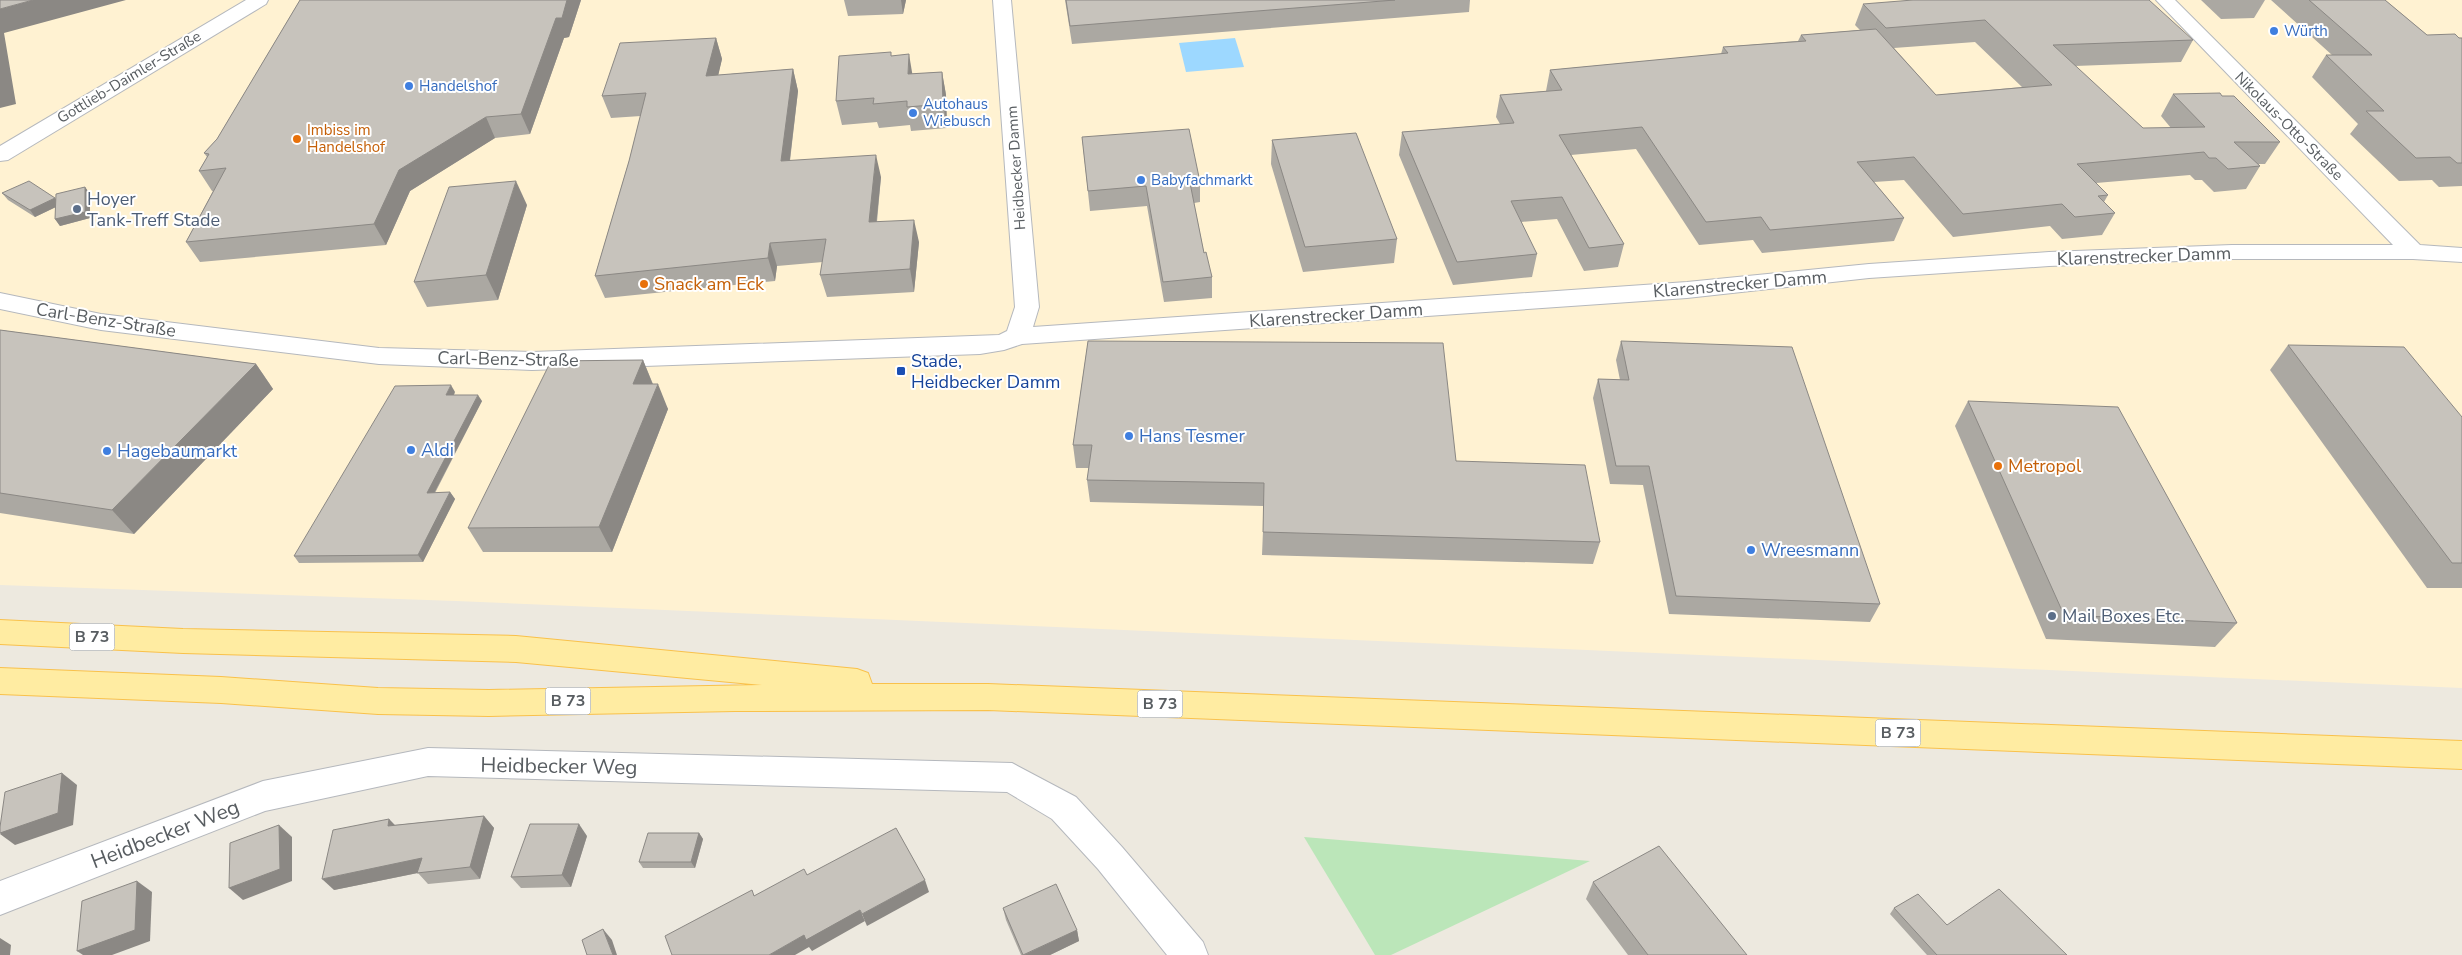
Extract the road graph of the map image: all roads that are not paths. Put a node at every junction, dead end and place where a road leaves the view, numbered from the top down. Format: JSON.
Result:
{"nodes":[{"id":1,"x":259,"y":0,"type":"edge"},
{"id":2,"x":1002,"y":0,"type":"edge"},
{"id":3,"x":2165,"y":0,"type":"edge"},
{"id":4,"x":0,"y":155,"type":"edge"},
{"id":5,"x":2413,"y":252,"type":"junction"},
{"id":6,"x":2462,"y":255,"type":"edge"},
{"id":7,"x":0,"y":301,"type":"edge"},
{"id":8,"x":1018,"y":336,"type":"junction"},
{"id":9,"x":0,"y":632,"type":"edge"},
{"id":10,"x":0,"y":681,"type":"edge"},
{"id":11,"x":988,"y":697,"type":"junction"},
{"id":12,"x":2462,"y":754,"type":"edge"},
{"id":13,"x":0,"y":898,"type":"edge"},
{"id":14,"x":1190,"y":955,"type":"edge"}],
"edges":[{"from":1,"to":4,"type":"street","name":"Gottlieb-Daimler-Straße"},
{"from":2,"to":8,"type":"street","name":"Heidbecker Damm"},
{"from":3,"to":5,"type":"street","name":"Nikolaus-Otto-Straße"},
{"from":5,"to":6,"type":"street","name":"Klarenstrecker Damm"},
{"from":5,"to":8,"type":"street","name":"Klarenstrecker Damm"},
{"from":7,"to":8,"type":"street","name":"Carl-Benz-Straße"},
{"from":9,"to":11,"type":"main road","number":"B 73"},
{"from":10,"to":11,"type":"main road","number":"B 73"},
{"from":11,"to":12,"type":"main road","number":"B 73"},
{"from":13,"to":14,"type":"street","name":"Heidbecker Weg"}]}
